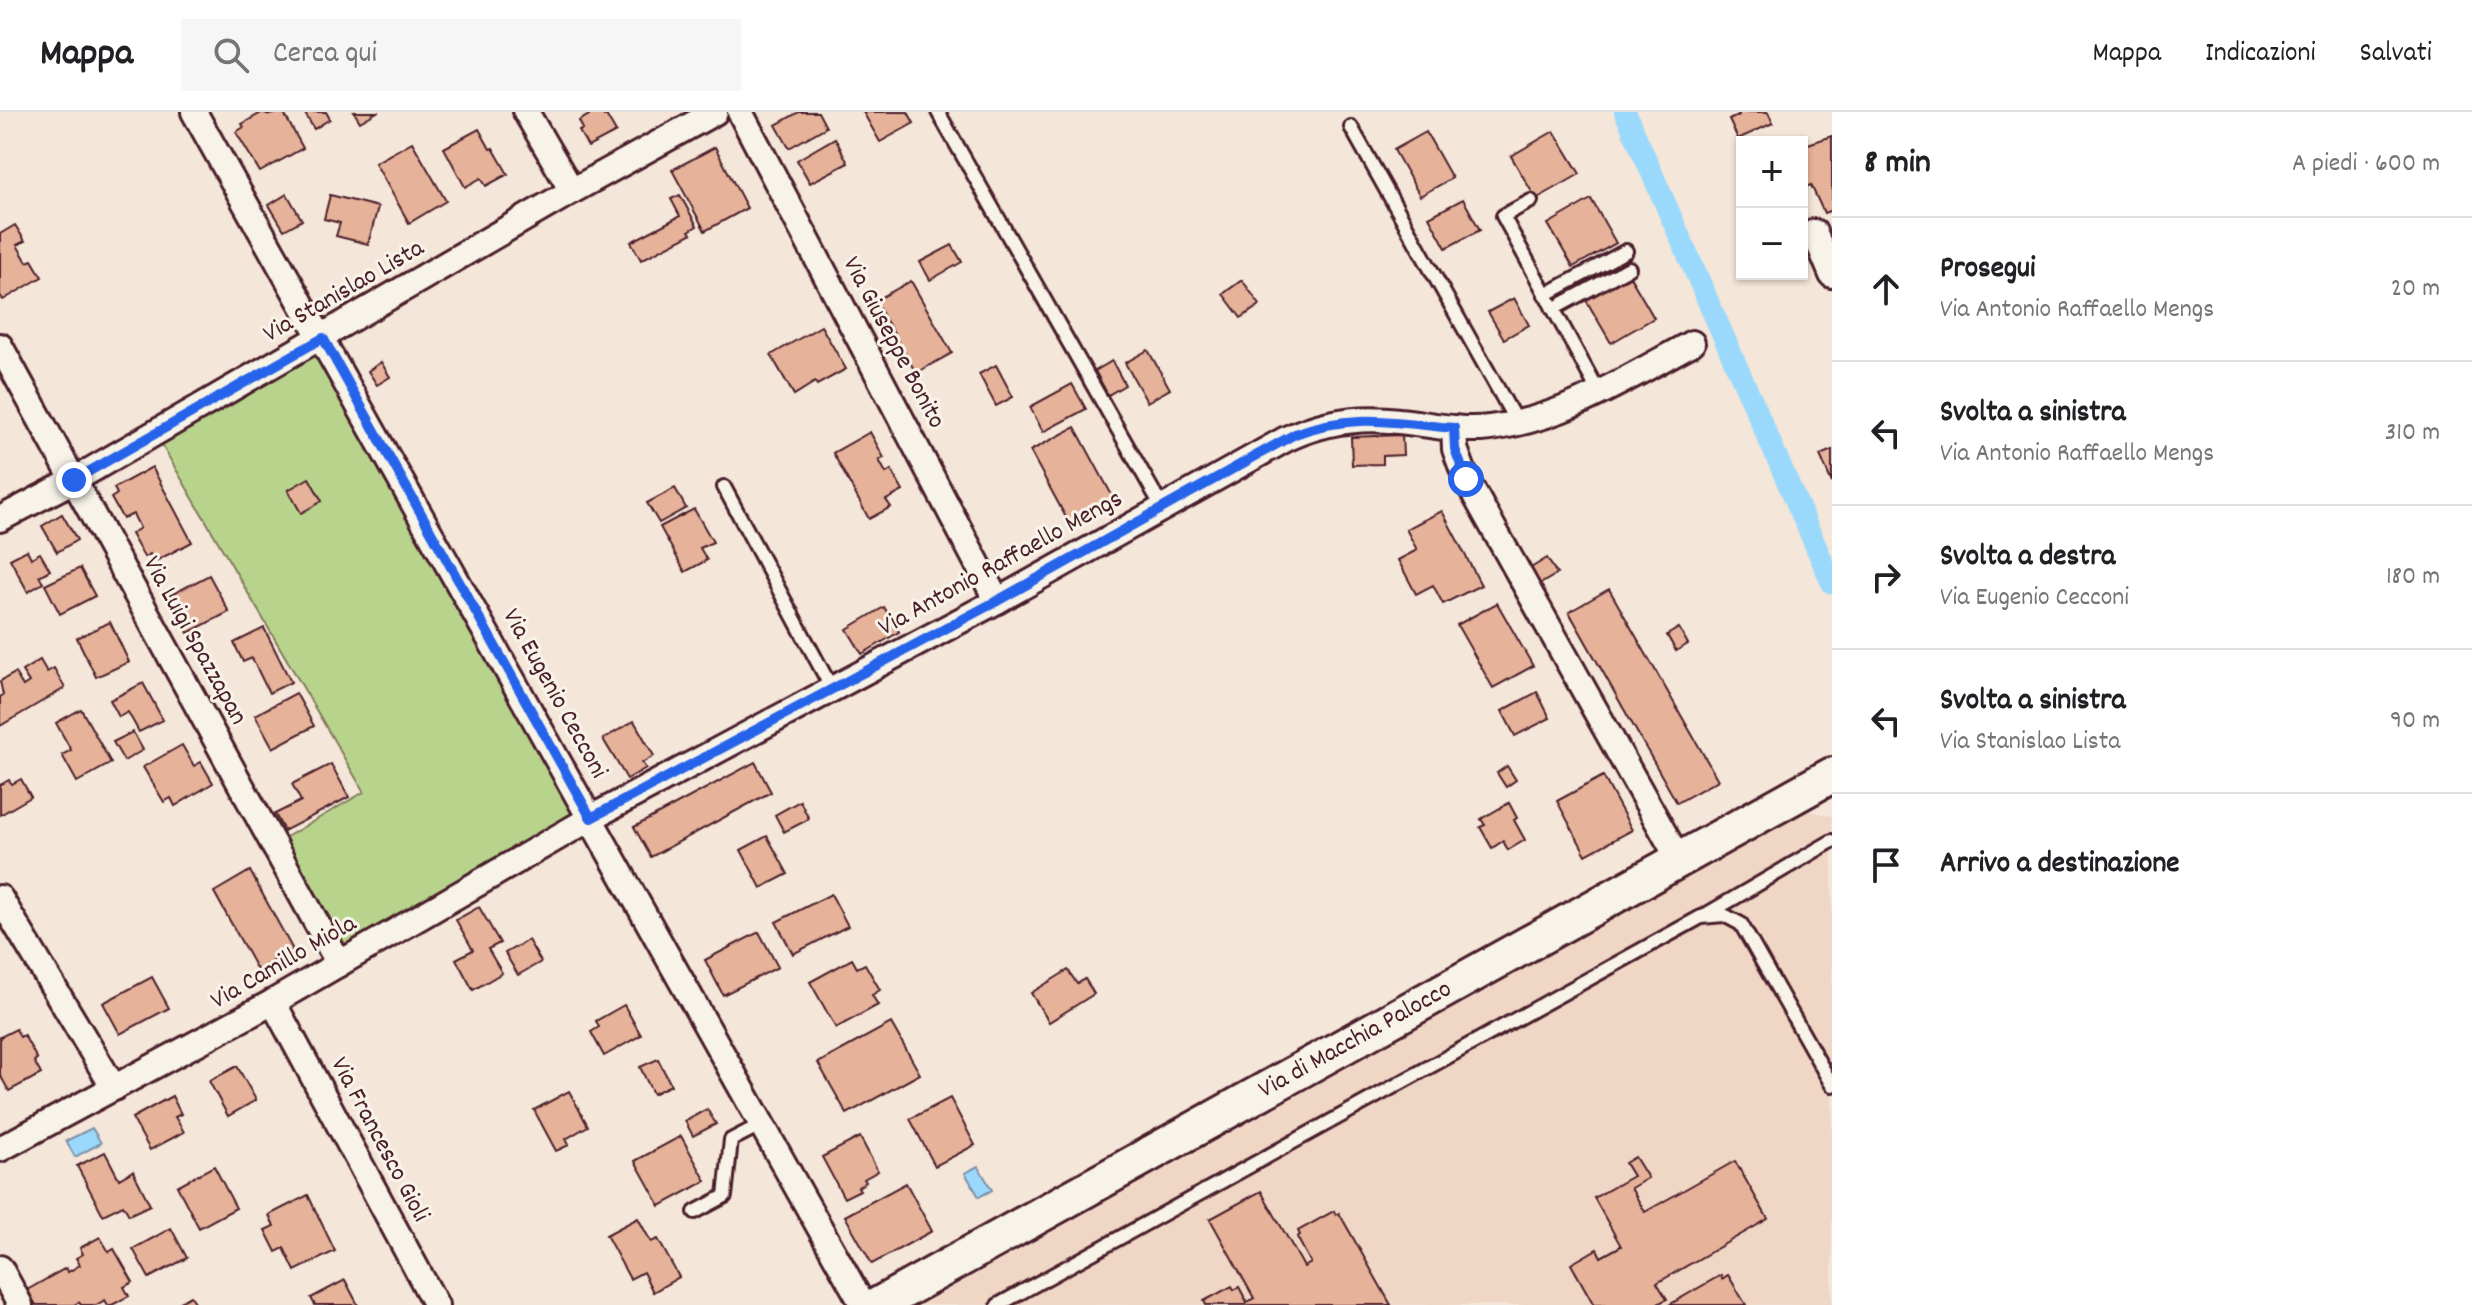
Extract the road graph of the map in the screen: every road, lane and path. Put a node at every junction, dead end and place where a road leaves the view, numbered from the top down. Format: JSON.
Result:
{"nodes":[{"id":1,"x":194,"y":112,"type":"edge"},
{"id":2,"x":526,"y":112,"type":"edge"},
{"id":3,"x":715,"y":112,"type":"edge"},
{"id":4,"x":740,"y":112,"type":"edge"},
{"id":5,"x":938,"y":112,"type":"edge"},
{"id":6,"x":1351,"y":127,"type":"dead end"},
{"id":7,"x":572,"y":191,"type":"junction"},
{"id":8,"x":1531,"y":201,"type":"dead end"},
{"id":9,"x":1814,"y":232,"type":"dead end"},
{"id":10,"x":1626,"y":251,"type":"dead end"},
{"id":11,"x":1629,"y":268,"type":"dead end"},
{"id":12,"x":1832,"y":275,"type":"edge"},
{"id":13,"x":1545,"y":295,"type":"junction"},
{"id":14,"x":1553,"y":309,"type":"junction"},
{"id":15,"x":323,"y":338,"type":"junction"},
{"id":16,"x":1692,"y":343,"type":"dead end"},
{"id":17,"x":0,"y":346,"type":"edge"},
{"id":18,"x":1599,"y":393,"type":"junction"},
{"id":19,"x":1517,"y":423,"type":"junction"},
{"id":20,"x":1454,"y":428,"type":"junction"},
{"id":21,"x":74,"y":480,"type":"junction"},
{"id":22,"x":724,"y":487,"type":"dead end"},
{"id":23,"x":1162,"y":507,"type":"junction"},
{"id":24,"x":0,"y":519,"type":"edge"},
{"id":25,"x":997,"y":601,"type":"junction"},
{"id":26,"x":832,"y":689,"type":"junction"},
{"id":27,"x":1832,"y":775,"type":"edge"},
{"id":28,"x":591,"y":818,"type":"junction"},
{"id":29,"x":1832,"y":841,"type":"edge"},
{"id":30,"x":1679,"y":860,"type":"junction"},
{"id":31,"x":0,"y":898,"type":"edge"},
{"id":32,"x":1701,"y":917,"type":"junction"},
{"id":33,"x":339,"y":964,"type":"junction"},
{"id":34,"x":273,"y":1002,"type":"junction"},
{"id":35,"x":1832,"y":1085,"type":"edge"},
{"id":36,"x":114,"y":1088,"type":"junction"},
{"id":37,"x":762,"y":1124,"type":"junction"},
{"id":38,"x":0,"y":1149,"type":"edge"},
{"id":39,"x":695,"y":1212,"type":"dead end"},
{"id":40,"x":0,"y":1268,"type":"edge"},
{"id":41,"x":20,"y":1305,"type":"edge"},
{"id":42,"x":436,"y":1305,"type":"edge"},
{"id":43,"x":863,"y":1305,"type":"edge"},
{"id":44,"x":878,"y":1305,"type":"edge"},
{"id":45,"x":998,"y":1305,"type":"edge"}],
"edges":[{"from":1,"to":15,"type":"street","name":"Via Eugenio Cecconi"},
{"from":2,"to":7,"type":"street"},
{"from":3,"to":7,"type":"street","name":"Via Stanislao Lista"},
{"from":4,"to":25,"type":"street","name":"Via Giuseppe Bonito"},
{"from":5,"to":23,"type":"lane"},
{"from":6,"to":19,"type":"lane"},
{"from":7,"to":15,"type":"street","name":"Via Stanislao Lista"},
{"from":8,"to":13,"type":"lane"},
{"from":9,"to":12,"type":"street"},
{"from":10,"to":13,"type":"lane"},
{"from":11,"to":14,"type":"lane"},
{"from":13,"to":14,"type":"lane"},
{"from":14,"to":18,"type":"lane"},
{"from":15,"to":21,"type":"street","name":"Via Stanislao Lista"},
{"from":15,"to":28,"type":"street","name":"Via Eugenio Cecconi"},
{"from":16,"to":18,"type":"street","name":"Via Antonio Raffaello Mengs"},
{"from":17,"to":21,"type":"street","name":"Via Luigi Spazzapan"},
{"from":18,"to":19,"type":"street","name":"Via Antonio Raffaello Mengs"},
{"from":19,"to":20,"type":"street","name":"Via Antonio Raffaello Mengs"},
{"from":20,"to":23,"type":"street","name":"Via Antonio Raffaello Mengs"},
{"from":20,"to":30,"type":"street"},
{"from":21,"to":24,"type":"street","name":"Via Stanislao Lista"},
{"from":21,"to":33,"type":"street","name":"Via Luigi Spazzapan"},
{"from":22,"to":26,"type":"lane"},
{"from":23,"to":25,"type":"street","name":"Via Antonio Raffaello Mengs"},
{"from":25,"to":26,"type":"street","name":"Via Antonio Raffaello Mengs"},
{"from":26,"to":28,"type":"street","name":"Via Antonio Raffaello Mengs"},
{"from":27,"to":30,"type":"street","name":"Via di Macchia Palocco"},
{"from":28,"to":33,"type":"street","name":"Via Camillo Miola"},
{"from":28,"to":37,"type":"street","name":"Via Eugenio Cecconi"},
{"from":29,"to":32,"type":"lane"},
{"from":30,"to":44,"type":"street","name":"Via di Macchia Palocco"},
{"from":31,"to":36,"type":"street"},
{"from":32,"to":35,"type":"lane"},
{"from":32,"to":45,"type":"lane"},
{"from":33,"to":34,"type":"street","name":"Via Camillo Miola"},
{"from":34,"to":36,"type":"street","name":"Via Camillo Miola"},
{"from":34,"to":42,"type":"street","name":"Via Francesco Gioli"},
{"from":36,"to":38,"type":"street","name":"Via Camillo Miola"},
{"from":37,"to":39,"type":"lane"},
{"from":37,"to":43,"type":"street","name":"Via Eugenio Cecconi"},
{"from":40,"to":41,"type":"street"}]}
